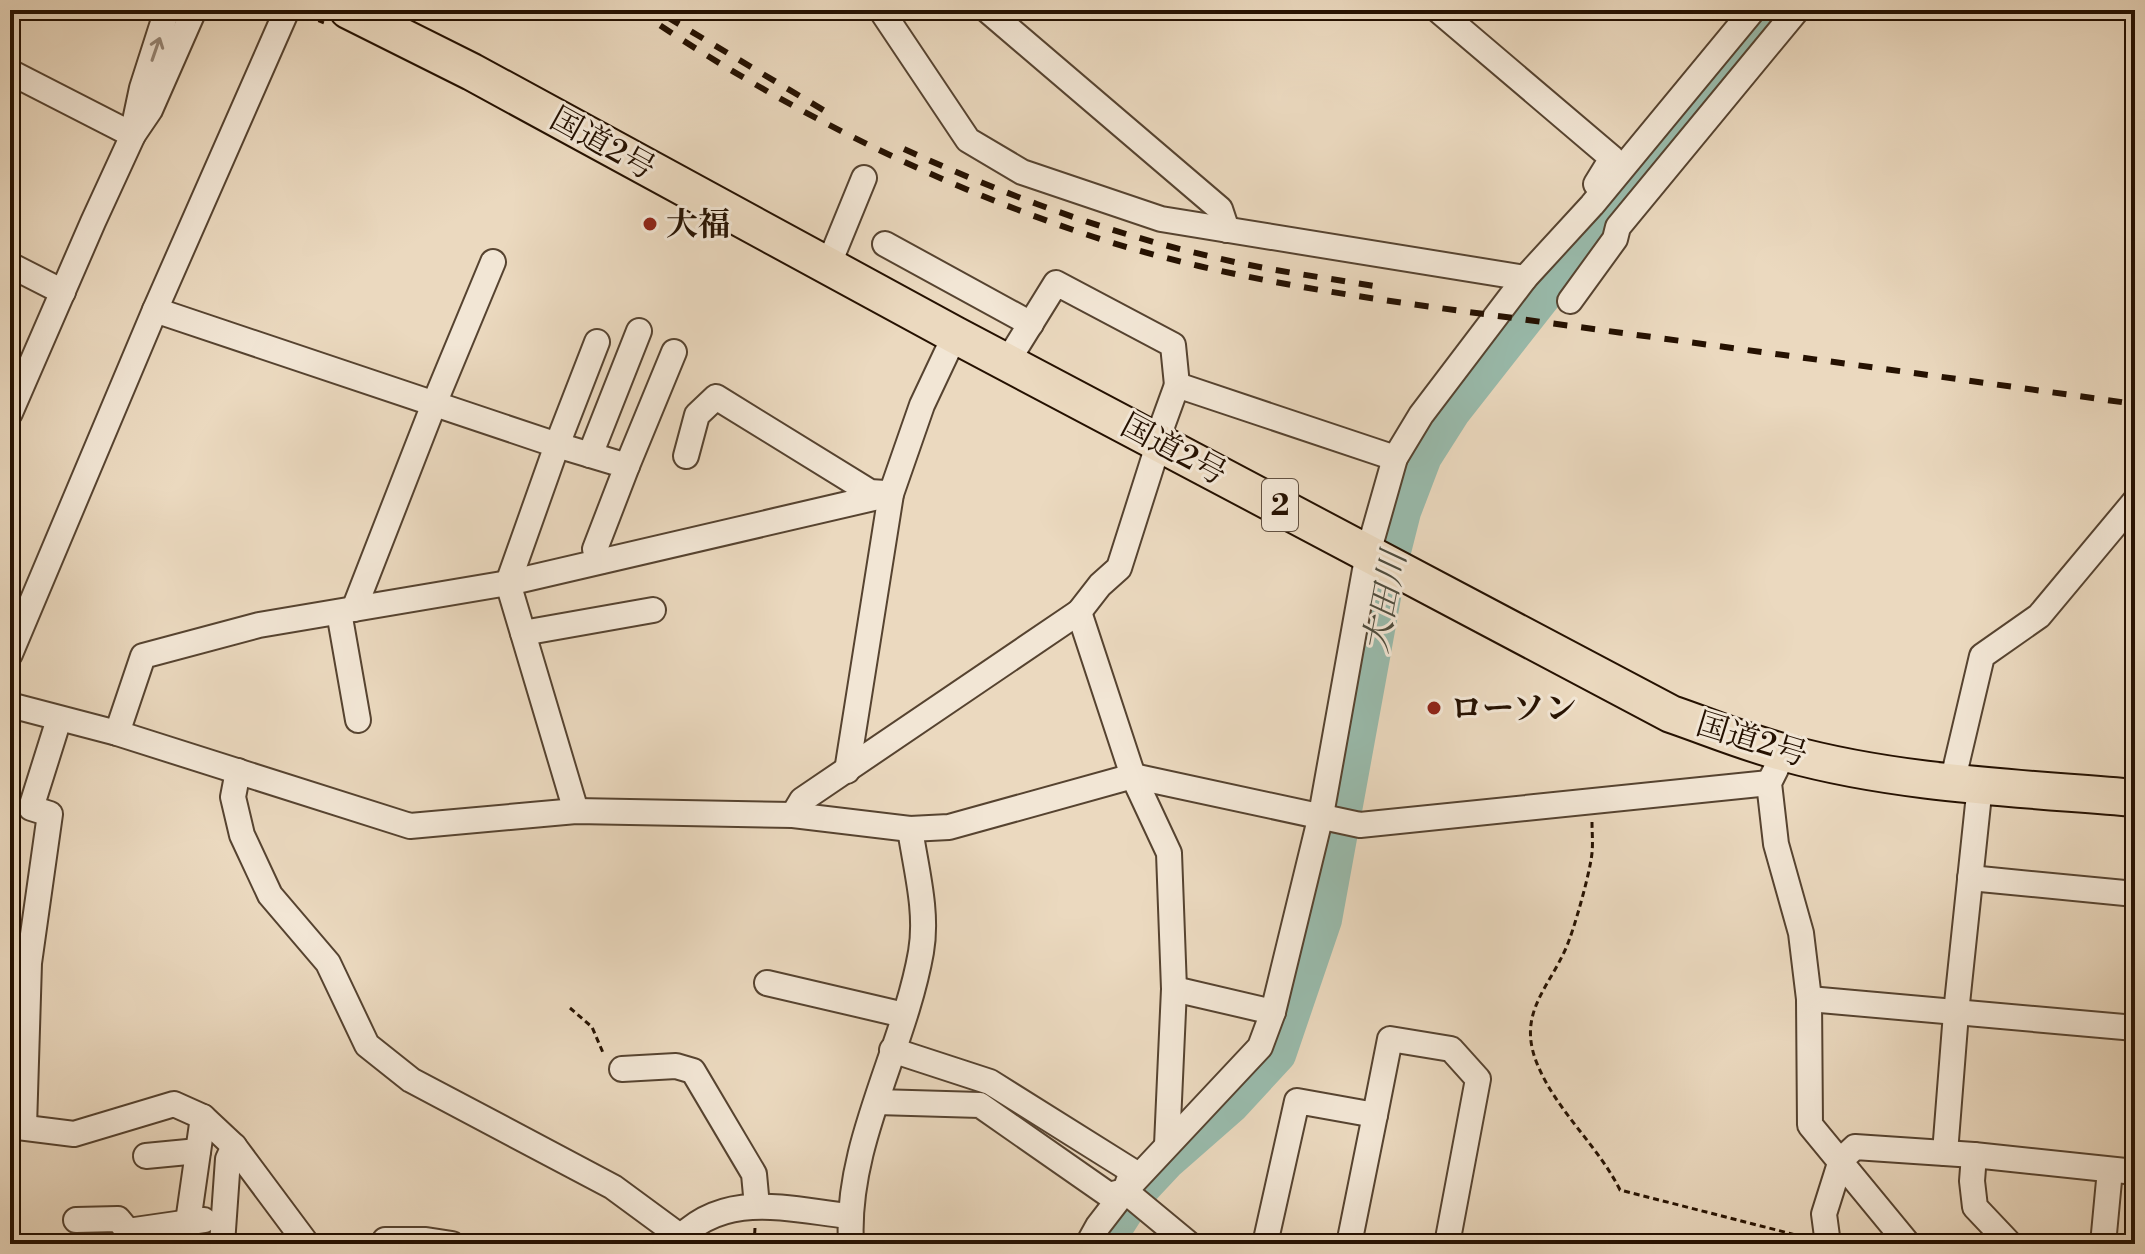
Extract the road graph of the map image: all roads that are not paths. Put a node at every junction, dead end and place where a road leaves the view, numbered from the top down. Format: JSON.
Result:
{"nodes":[{"id":1,"x":167,"y":10,"type":"edge"},
{"id":2,"x":194,"y":10,"type":"edge"},
{"id":3,"x":287,"y":10,"type":"edge"},
{"id":4,"x":348,"y":10,"type":"edge"},
{"id":5,"x":388,"y":10,"type":"edge"},
{"id":6,"x":881,"y":10,"type":"edge"},
{"id":7,"x":987,"y":10,"type":"edge"},
{"id":8,"x":1438,"y":10,"type":"edge"},
{"id":9,"x":1753,"y":10,"type":"edge"},
{"id":10,"x":1797,"y":10,"type":"edge"},
{"id":11,"x":1015,"y":19,"type":"edge"},
{"id":12,"x":10,"y":72,"type":"edge"},
{"id":13,"x":472,"y":72,"type":"junction"},
{"id":14,"x":133,"y":135,"type":"junction"},
{"id":15,"x":864,"y":178,"type":"dead end"},
{"id":16,"x":1592,"y":205,"type":"junction"},
{"id":17,"x":1227,"y":230,"type":"junction"},
{"id":18,"x":885,"y":244,"type":"dead end"},
{"id":19,"x":493,"y":262,"type":"dead end"},
{"id":20,"x":10,"y":265,"type":"edge"},
{"id":21,"x":828,"y":266,"type":"junction"},
{"id":22,"x":1525,"y":278,"type":"junction"},
{"id":23,"x":63,"y":292,"type":"junction"},
{"id":24,"x":1570,"y":301,"type":"dead end"},
{"id":25,"x":155,"y":310,"type":"junction"},
{"id":26,"x":1031,"y":324,"type":"junction"},
{"id":27,"x":639,"y":331,"type":"dead end"},
{"id":28,"x":955,"y":335,"type":"junction"},
{"id":29,"x":597,"y":342,"type":"dead end"},
{"id":30,"x":674,"y":352,"type":"dead end"},
{"id":31,"x":1007,"y":362,"type":"junction"},
{"id":32,"x":1177,"y":385,"type":"junction"},
{"id":33,"x":434,"y":404,"type":"junction"},
{"id":34,"x":10,"y":413,"type":"edge"},
{"id":35,"x":1157,"y":440,"type":"junction"},
{"id":36,"x":557,"y":445,"type":"junction"},
{"id":37,"x":590,"y":455,"type":"junction"},
{"id":38,"x":686,"y":456,"type":"dead end"},
{"id":39,"x":1395,"y":458,"type":"junction"},
{"id":40,"x":627,"y":466,"type":"junction"},
{"id":41,"x":891,"y":494,"type":"junction"},
{"id":42,"x":2135,"y":501,"type":"edge"},
{"id":43,"x":1368,"y":553,"type":"junction"},
{"id":44,"x":601,"y":561,"type":"junction"},
{"id":45,"x":508,"y":583,"type":"junction"},
{"id":46,"x":346,"y":610,"type":"junction"},
{"id":47,"x":653,"y":610,"type":"dead end"},
{"id":48,"x":1079,"y":612,"type":"junction"},
{"id":49,"x":523,"y":633,"type":"junction"},
{"id":50,"x":10,"y":654,"type":"edge"},
{"id":51,"x":10,"y":705,"type":"edge"},
{"id":52,"x":59,"y":719,"type":"junction"},
{"id":53,"x":358,"y":720,"type":"dead end"},
{"id":54,"x":117,"y":733,"type":"junction"},
{"id":55,"x":1777,"y":768,"type":"junction"},
{"id":56,"x":238,"y":771,"type":"junction"},
{"id":57,"x":847,"y":771,"type":"junction"},
{"id":58,"x":1133,"y":776,"type":"junction"},
{"id":59,"x":1966,"y":784,"type":"junction"},
{"id":60,"x":2135,"y":798,"type":"edge"},
{"id":61,"x":21,"y":806,"type":"edge"},
{"id":62,"x":576,"y":811,"type":"junction"},
{"id":63,"x":793,"y":815,"type":"junction"},
{"id":64,"x":1321,"y":815,"type":"junction"},
{"id":65,"x":910,"y":829,"type":"junction"},
{"id":66,"x":1970,"y":878,"type":"junction"},
{"id":67,"x":2135,"y":894,"type":"edge"},
{"id":68,"x":20,"y":961,"type":"edge"},
{"id":69,"x":767,"y":983,"type":"dead end"},
{"id":70,"x":1174,"y":989,"type":"junction"},
{"id":71,"x":1809,"y":999,"type":"junction"},
{"id":72,"x":1273,"y":1012,"type":"junction"},
{"id":73,"x":1956,"y":1013,"type":"junction"},
{"id":74,"x":904,"y":1015,"type":"junction"},
{"id":75,"x":2135,"y":1028,"type":"edge"},
{"id":76,"x":892,"y":1050,"type":"junction"},
{"id":77,"x":622,"y":1069,"type":"road end"},
{"id":78,"x":877,"y":1102,"type":"junction"},
{"id":79,"x":1375,"y":1115,"type":"junction"},
{"id":80,"x":203,"y":1117,"type":"junction"},
{"id":81,"x":17,"y":1126,"type":"edge"},
{"id":82,"x":1167,"y":1145,"type":"junction"},
{"id":83,"x":234,"y":1146,"type":"junction"},
{"id":84,"x":198,"y":1151,"type":"junction"},
{"id":85,"x":1945,"y":1153,"type":"junction"},
{"id":86,"x":1974,"y":1155,"type":"junction"},
{"id":87,"x":146,"y":1156,"type":"dead end"},
{"id":88,"x":1841,"y":1160,"type":"junction"},
{"id":89,"x":2110,"y":1170,"type":"junction"},
{"id":90,"x":2135,"y":1172,"type":"edge"},
{"id":91,"x":1125,"y":1191,"type":"junction"},
{"id":92,"x":757,"y":1206,"type":"junction"},
{"id":93,"x":849,"y":1216,"type":"junction"},
{"id":94,"x":222,"y":1217,"type":"junction"},
{"id":95,"x":76,"y":1220,"type":"dead end"},
{"id":96,"x":188,"y":1222,"type":"junction"},
{"id":97,"x":128,"y":1238,"type":"edge"},
{"id":98,"x":385,"y":1240,"type":"dead end"},
{"id":99,"x":678,"y":1240,"type":"edge"},
{"id":100,"x":1828,"y":1242,"type":"edge"},
{"id":101,"x":222,"y":1244,"type":"edge"},
{"id":102,"x":307,"y":1244,"type":"edge"},
{"id":103,"x":452,"y":1244,"type":"edge"},
{"id":104,"x":851,"y":1244,"type":"edge"},
{"id":105,"x":1088,"y":1244,"type":"edge"},
{"id":106,"x":1189,"y":1244,"type":"edge"},
{"id":107,"x":1265,"y":1244,"type":"edge"},
{"id":108,"x":1349,"y":1244,"type":"edge"},
{"id":109,"x":1447,"y":1244,"type":"edge"},
{"id":110,"x":1908,"y":1244,"type":"edge"},
{"id":111,"x":2010,"y":1244,"type":"edge"},
{"id":112,"x":2103,"y":1244,"type":"edge"}],
"edges":[{"from":14,"to":1,"type":"street","one_way":true},
{"from":2,"to":14,"type":"street"},
{"from":3,"to":25,"type":"street"},
{"from":4,"to":13,"type":"highway","name":"国道2号","number":"2"},
{"from":5,"to":13,"type":"highway","name":"国道2号","number":"2"},
{"from":6,"to":17,"type":"street"},
{"from":7,"to":11,"type":"street"},
{"from":8,"to":16,"type":"street"},
{"from":9,"to":16,"type":"street"},
{"from":10,"to":24,"type":"street"},
{"from":11,"to":17,"type":"street"},
{"from":12,"to":14,"type":"street"},
{"from":13,"to":21,"type":"highway","name":"国道2号","number":"2"},
{"from":14,"to":23,"type":"street"},
{"from":15,"to":21,"type":"street"},
{"from":16,"to":22,"type":"street"},
{"from":17,"to":22,"type":"street"},
{"from":18,"to":26,"type":"street"},
{"from":19,"to":33,"type":"street"},
{"from":20,"to":23,"type":"street"},
{"from":21,"to":28,"type":"highway","name":"国道2号","number":"2"},
{"from":22,"to":39,"type":"street"},
{"from":23,"to":34,"type":"street"},
{"from":25,"to":33,"type":"street"},
{"from":25,"to":50,"type":"street"},
{"from":26,"to":31,"type":"street"},
{"from":26,"to":32,"type":"street"},
{"from":27,"to":37,"type":"street"},
{"from":28,"to":31,"type":"highway","name":"国道2号","number":"2"},
{"from":28,"to":41,"type":"street"},
{"from":29,"to":36,"type":"street"},
{"from":30,"to":40,"type":"street"},
{"from":31,"to":35,"type":"highway","name":"国道2号","number":"2"},
{"from":32,"to":35,"type":"street"},
{"from":32,"to":39,"type":"street"},
{"from":33,"to":36,"type":"street"},
{"from":33,"to":46,"type":"street"},
{"from":35,"to":43,"type":"highway","name":"国道2号","number":"2"},
{"from":35,"to":48,"type":"street"},
{"from":36,"to":37,"type":"street"},
{"from":36,"to":45,"type":"street"},
{"from":37,"to":40,"type":"street"},
{"from":38,"to":41,"type":"street"},
{"from":39,"to":43,"type":"street"},
{"from":40,"to":44,"type":"street"},
{"from":41,"to":44,"type":"street"},
{"from":41,"to":57,"type":"street"},
{"from":42,"to":59,"type":"street"},
{"from":43,"to":55,"type":"highway","name":"国道2号","number":"2"},
{"from":43,"to":64,"type":"street"},
{"from":44,"to":45,"type":"street"},
{"from":45,"to":46,"type":"street"},
{"from":45,"to":49,"type":"street"},
{"from":46,"to":53,"type":"street"},
{"from":46,"to":54,"type":"street"},
{"from":47,"to":49,"type":"street"},
{"from":48,"to":57,"type":"street"},
{"from":48,"to":58,"type":"street"},
{"from":49,"to":62,"type":"street"},
{"from":51,"to":52,"type":"street"},
{"from":52,"to":54,"type":"street"},
{"from":52,"to":61,"type":"street"},
{"from":54,"to":56,"type":"street"},
{"from":55,"to":59,"type":"highway","name":"国道2号","number":"2"},
{"from":55,"to":64,"type":"street"},
{"from":55,"to":71,"type":"street"},
{"from":56,"to":62,"type":"street"},
{"from":56,"to":99,"type":"street"},
{"from":57,"to":63,"type":"street"},
{"from":58,"to":64,"type":"street"},
{"from":58,"to":65,"type":"street"},
{"from":58,"to":70,"type":"street"},
{"from":59,"to":60,"type":"highway","name":"国道2号","number":"2"},
{"from":59,"to":66,"type":"street"},
{"from":61,"to":68,"type":"street"},
{"from":62,"to":63,"type":"street"},
{"from":63,"to":65,"type":"street"},
{"from":64,"to":72,"type":"street"},
{"from":65,"to":74,"type":"street"},
{"from":66,"to":67,"type":"street"},
{"from":66,"to":73,"type":"street"},
{"from":68,"to":81,"type":"street"},
{"from":69,"to":74,"type":"street"},
{"from":70,"to":72,"type":"street"},
{"from":70,"to":82,"type":"street"},
{"from":71,"to":73,"type":"street"},
{"from":71,"to":88,"type":"street"},
{"from":72,"to":82,"type":"street"},
{"from":73,"to":75,"type":"street"},
{"from":73,"to":85,"type":"street"},
{"from":74,"to":76,"type":"street"},
{"from":76,"to":78,"type":"street"},
{"from":76,"to":91,"type":"street"},
{"from":77,"to":92,"type":"street"},
{"from":78,"to":91,"type":"street"},
{"from":78,"to":93,"type":"street"},
{"from":79,"to":107,"type":"street"},
{"from":79,"to":108,"type":"street"},
{"from":79,"to":109,"type":"street"},
{"from":80,"to":81,"type":"street"},
{"from":80,"to":83,"type":"street"},
{"from":80,"to":84,"type":"street"},
{"from":82,"to":91,"type":"street"},
{"from":83,"to":94,"type":"street"},
{"from":83,"to":102,"type":"street"},
{"from":84,"to":87,"type":"street"},
{"from":84,"to":96,"type":"street"},
{"from":85,"to":86,"type":"street"},
{"from":85,"to":88,"type":"street"},
{"from":86,"to":89,"type":"street"},
{"from":86,"to":111,"type":"street"},
{"from":88,"to":100,"type":"street"},
{"from":88,"to":110,"type":"street"},
{"from":89,"to":90,"type":"street"},
{"from":89,"to":112,"type":"street"},
{"from":91,"to":105,"type":"street"},
{"from":91,"to":106,"type":"street"},
{"from":92,"to":93,"type":"street"},
{"from":92,"to":99,"type":"street"},
{"from":93,"to":104,"type":"street"},
{"from":94,"to":96,"type":"street"},
{"from":94,"to":101,"type":"street"},
{"from":95,"to":97,"type":"street"},
{"from":96,"to":97,"type":"street"},
{"from":98,"to":103,"type":"street"}]}
